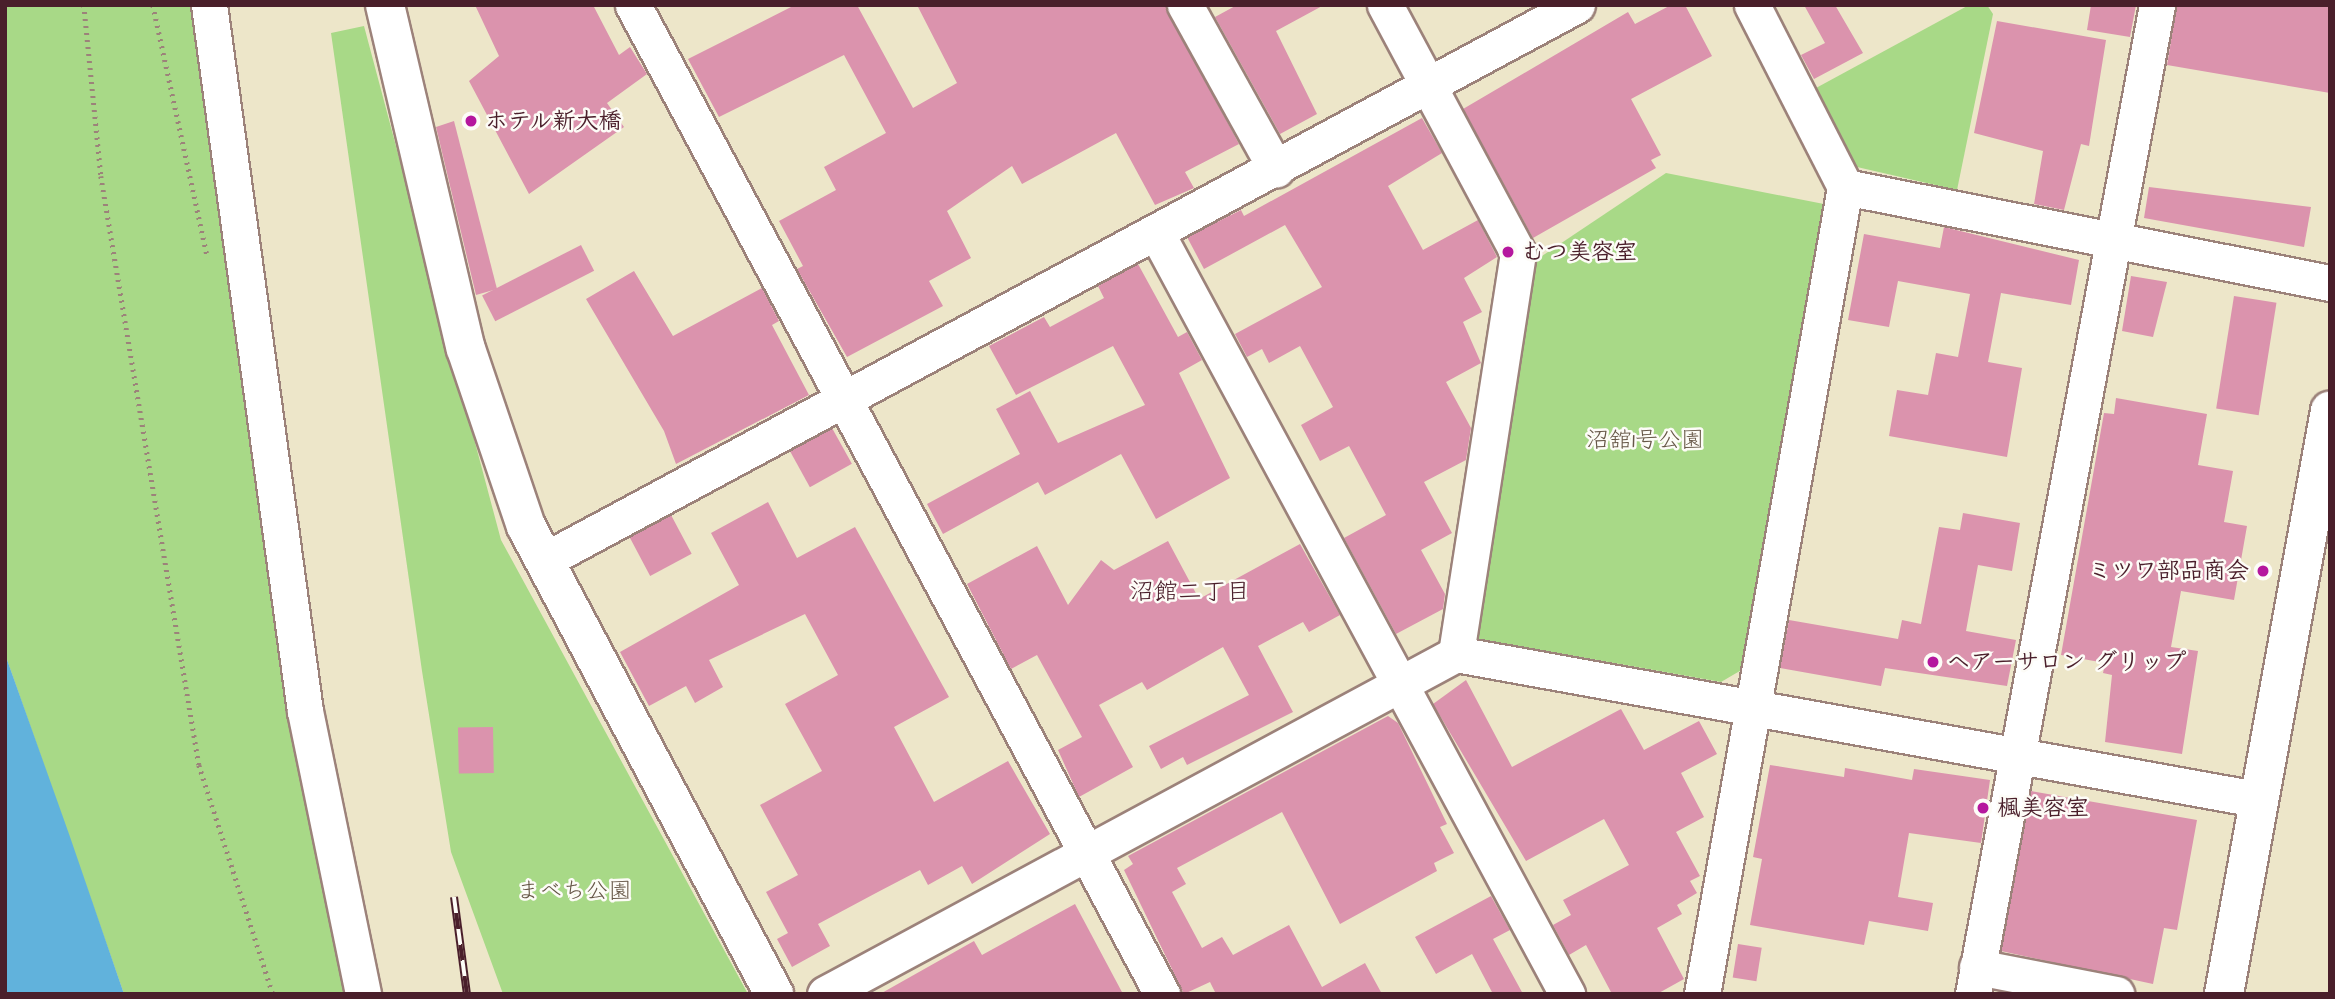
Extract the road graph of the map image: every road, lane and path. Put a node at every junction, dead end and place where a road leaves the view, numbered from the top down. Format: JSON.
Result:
{"nodes":[{"id":1,"x":84,"y":5,"type":"edge"},
{"id":2,"x":153,"y":5,"type":"edge"},
{"id":3,"x":209,"y":5,"type":"edge"},
{"id":4,"x":633,"y":5,"type":"edge"},
{"id":5,"x":1185,"y":5,"type":"edge"},
{"id":6,"x":1385,"y":5,"type":"edge"},
{"id":7,"x":1577,"y":5,"type":"edge"},
{"id":8,"x":1752,"y":5,"type":"edge"},
{"id":9,"x":2157,"y":5,"type":"edge"},
{"id":10,"x":387,"y":6,"type":"edge"},
{"id":11,"x":1427,"y":85,"type":"junction"},
{"id":12,"x":1276,"y":169,"type":"junction"},
{"id":13,"x":1845,"y":187,"type":"junction"},
{"id":14,"x":1157,"y":234,"type":"junction"},
{"id":15,"x":2110,"y":235,"type":"junction"},
{"id":16,"x":2330,"y":283,"type":"edge"},
{"id":17,"x":248,"y":292,"type":"junction"},
{"id":18,"x":845,"y":398,"type":"junction"},
{"id":19,"x":2330,"y":411,"type":"edge"},
{"id":20,"x":543,"y":561,"type":"junction"},
{"id":21,"x":1455,"y":654,"type":"junction"},
{"id":22,"x":1401,"y":683,"type":"junction"},
{"id":23,"x":1755,"y":708,"type":"junction"},
{"id":24,"x":2012,"y":757,"type":"junction"},
{"id":25,"x":2256,"y":799,"type":"junction"},
{"id":26,"x":1087,"y":852,"type":"junction"},
{"id":27,"x":1975,"y":980,"type":"edge"},
{"id":28,"x":272,"y":994,"type":"edge"},
{"id":29,"x":363,"y":994,"type":"edge"},
{"id":30,"x":774,"y":994,"type":"edge"},
{"id":31,"x":825,"y":994,"type":"edge"},
{"id":32,"x":1162,"y":994,"type":"edge"},
{"id":33,"x":1567,"y":994,"type":"edge"},
{"id":34,"x":1703,"y":994,"type":"edge"},
{"id":35,"x":2116,"y":994,"type":"edge"},
{"id":36,"x":2224,"y":994,"type":"edge"}],
"edges":[{"from":1,"to":28,"type":"path"},
{"from":2,"to":17,"type":"path"},
{"from":3,"to":17,"type":"street"},
{"from":4,"to":18,"type":"street"},
{"from":5,"to":12,"type":"street"},
{"from":6,"to":11,"type":"street"},
{"from":7,"to":11,"type":"street"},
{"from":8,"to":13,"type":"street"},
{"from":9,"to":15,"type":"street"},
{"from":10,"to":20,"type":"street"},
{"from":11,"to":12,"type":"street"},
{"from":11,"to":21,"type":"street"},
{"from":12,"to":14,"type":"street"},
{"from":13,"to":15,"type":"street"},
{"from":13,"to":23,"type":"street"},
{"from":14,"to":18,"type":"street"},
{"from":14,"to":22,"type":"street"},
{"from":15,"to":16,"type":"street"},
{"from":15,"to":24,"type":"street"},
{"from":17,"to":29,"type":"street"},
{"from":18,"to":20,"type":"street"},
{"from":18,"to":26,"type":"street"},
{"from":19,"to":25,"type":"street"},
{"from":20,"to":30,"type":"street"},
{"from":21,"to":22,"type":"street"},
{"from":21,"to":23,"type":"street"},
{"from":22,"to":26,"type":"street"},
{"from":22,"to":33,"type":"street"},
{"from":23,"to":24,"type":"street"},
{"from":23,"to":34,"type":"street"},
{"from":24,"to":25,"type":"street"},
{"from":24,"to":27,"type":"street"},
{"from":25,"to":36,"type":"street"},
{"from":26,"to":31,"type":"street"},
{"from":26,"to":32,"type":"street"},
{"from":27,"to":35,"type":"street"}]}
